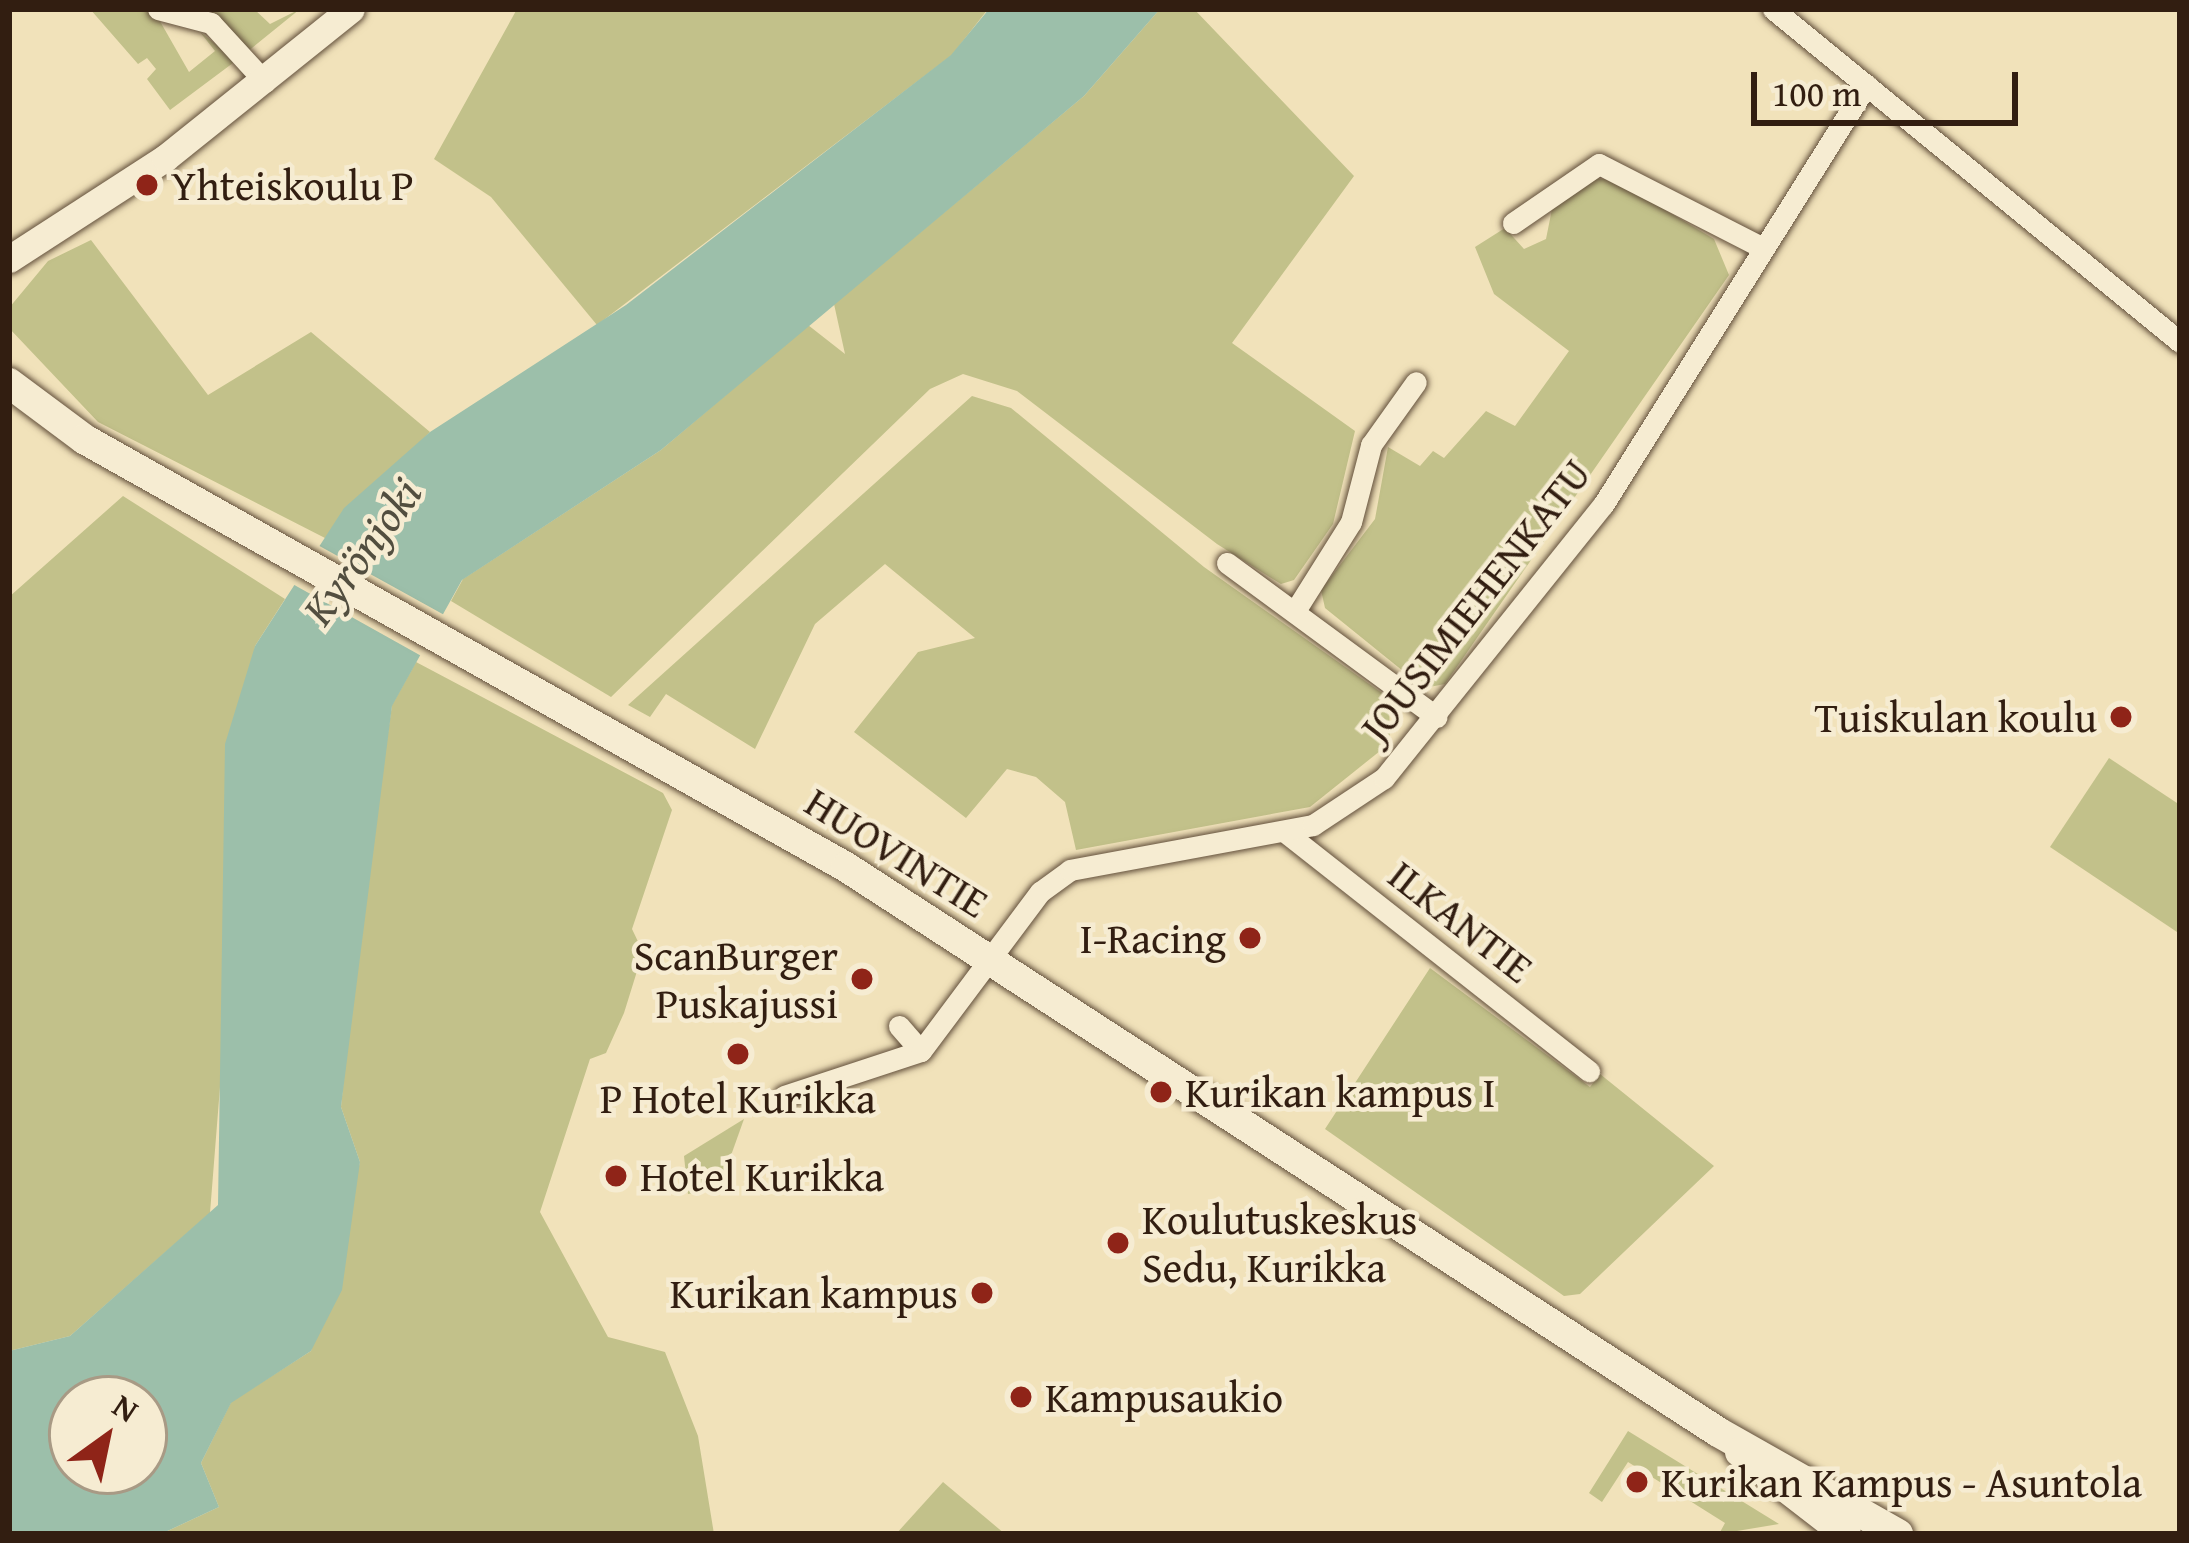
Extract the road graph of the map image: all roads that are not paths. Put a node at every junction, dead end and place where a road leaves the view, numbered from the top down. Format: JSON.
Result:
{"nodes":[{"id":1,"x":158,"y":9,"type":"edge"},
{"id":2,"x":351,"y":9,"type":"edge"},
{"id":3,"x":1773,"y":9,"type":"edge"},
{"id":4,"x":265,"y":82,"type":"junction"},
{"id":5,"x":1865,"y":85,"type":"junction"},
{"id":6,"x":1513,"y":223,"type":"dead end"},
{"id":7,"x":1763,"y":248,"type":"junction"},
{"id":8,"x":9,"y":259,"type":"edge"},
{"id":9,"x":2180,"y":342,"type":"edge"},
{"id":10,"x":1416,"y":382,"type":"dead end"},
{"id":11,"x":9,"y":383,"type":"edge"},
{"id":12,"x":1227,"y":563,"type":"dead end"},
{"id":13,"x":1295,"y":611,"type":"junction"},
{"id":14,"x":1437,"y":717,"type":"junction"},
{"id":15,"x":1285,"y":832,"type":"junction"},
{"id":16,"x":991,"y":959,"type":"junction"},
{"id":17,"x":899,"y":1026,"type":"dead end"},
{"id":18,"x":921,"y":1051,"type":"junction"},
{"id":19,"x":1589,"y":1071,"type":"dead end"},
{"id":20,"x":784,"y":1096,"type":"dead end"},
{"id":21,"x":1718,"y":1432,"type":"junction"},
{"id":22,"x":1846,"y":1534,"type":"edge"},
{"id":23,"x":1898,"y":1534,"type":"edge"}],
"edges":[{"from":1,"to":4,"type":"street"},
{"from":2,"to":4,"type":"street"},
{"from":3,"to":5,"type":"street"},
{"from":4,"to":8,"type":"street"},
{"from":5,"to":7,"type":"street","name":"JOUSIMIEHENKATU"},
{"from":5,"to":9,"type":"street"},
{"from":6,"to":7,"type":"street"},
{"from":7,"to":14,"type":"street","name":"JOUSIMIEHENKATU"},
{"from":10,"to":13,"type":"street"},
{"from":11,"to":16,"type":"main road","name":"HUOVINTIE"},
{"from":12,"to":13,"type":"street"},
{"from":13,"to":14,"type":"street"},
{"from":14,"to":15,"type":"street","name":"JOUSIMIEHENKATU"},
{"from":15,"to":16,"type":"street","name":"JOUSIMIEHENKATU"},
{"from":15,"to":19,"type":"street","name":"ILKANTIE"},
{"from":16,"to":18,"type":"street","name":"JOUSIMIEHENKATU"},
{"from":16,"to":21,"type":"main road","name":"HUOVINTIE"},
{"from":17,"to":18,"type":"street"},
{"from":18,"to":20,"type":"street"},
{"from":21,"to":22,"type":"main road","name":"HUOVINTIE"},
{"from":21,"to":23,"type":"main road","name":"HUOVINTIE"}]}
